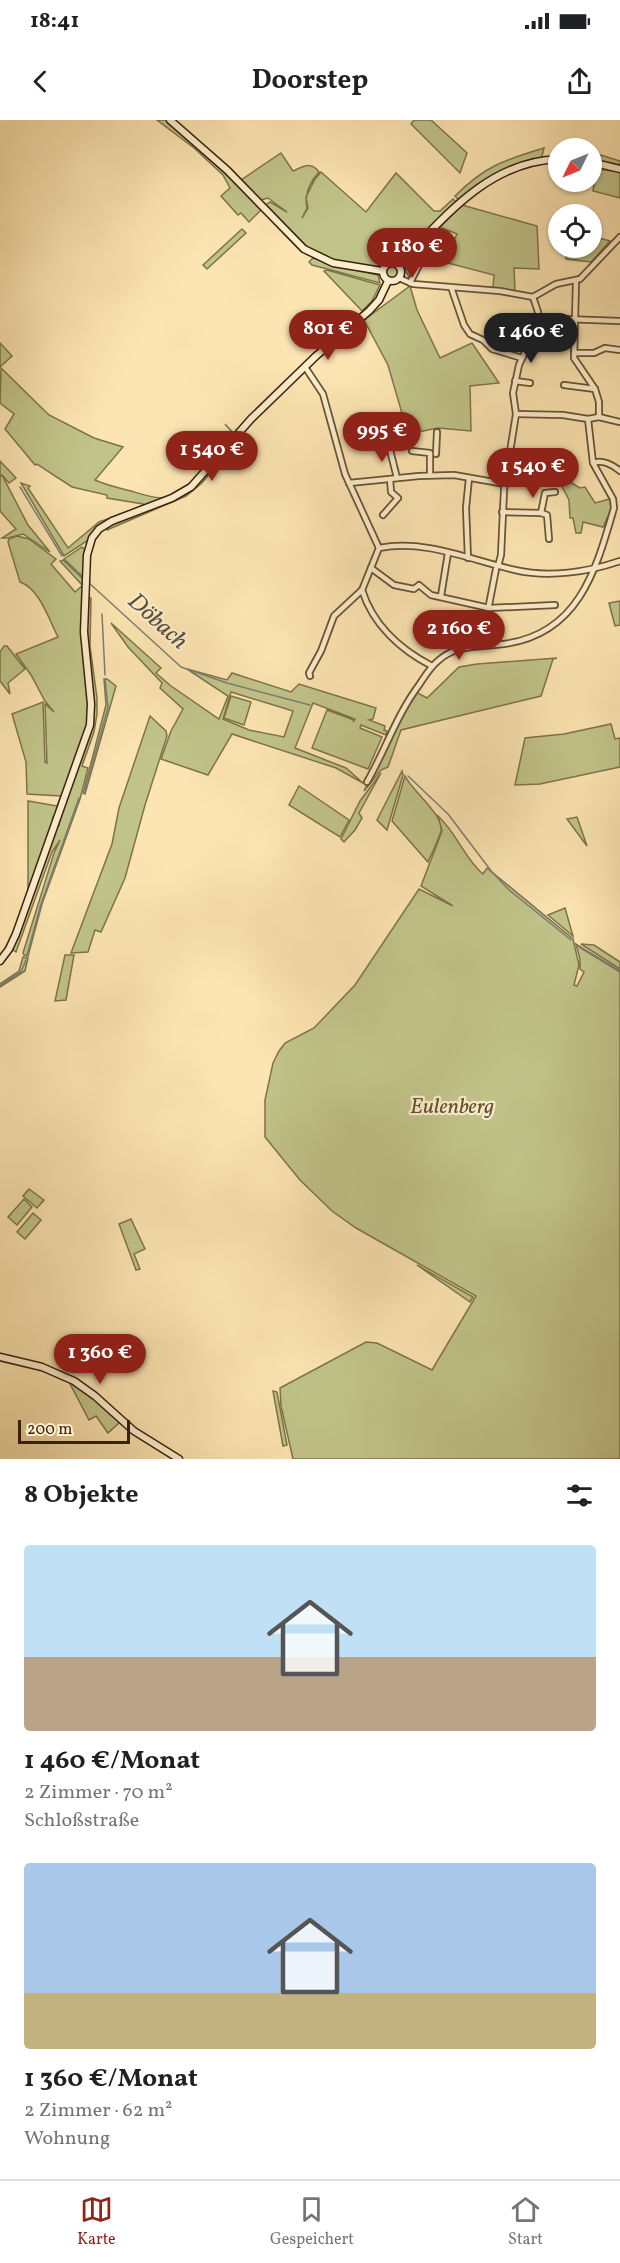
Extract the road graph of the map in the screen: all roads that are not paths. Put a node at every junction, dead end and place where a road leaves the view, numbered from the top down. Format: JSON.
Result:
{"nodes":[{"id":1,"x":170,"y":120,"type":"edge"},
{"id":2,"x":548,"y":161,"type":"edge"},
{"id":3,"x":602,"y":165,"type":"edge"},
{"id":4,"x":620,"y":169,"type":"edge"},
{"id":5,"x":620,"y":237,"type":"edge"},
{"id":6,"x":429,"y":245,"type":"dead end"},
{"id":7,"x":398,"y":265,"type":"junction"},
{"id":8,"x":382,"y":271,"type":"junction"},
{"id":9,"x":399,"y":278,"type":"junction"},
{"id":10,"x":388,"y":281,"type":"junction"},
{"id":11,"x":576,"y":282,"type":"junction"},
{"id":12,"x":410,"y":284,"type":"junction"},
{"id":13,"x":451,"y":287,"type":"junction"},
{"id":14,"x":533,"y":297,"type":"junction"},
{"id":15,"x":538,"y":318,"type":"junction"},
{"id":16,"x":575,"y":319,"type":"junction"},
{"id":17,"x":620,"y":321,"type":"edge"},
{"id":18,"x":620,"y":350,"type":"edge"},
{"id":19,"x":574,"y":353,"type":"junction"},
{"id":20,"x":522,"y":358,"type":"junction"},
{"id":21,"x":304,"y":367,"type":"junction"},
{"id":22,"x":515,"y":381,"type":"junction"},
{"id":23,"x":530,"y":383,"type":"dead end"},
{"id":24,"x":564,"y":385,"type":"dead end"},
{"id":25,"x":595,"y":389,"type":"junction"},
{"id":26,"x":516,"y":414,"type":"junction"},
{"id":27,"x":599,"y":417,"type":"junction"},
{"id":28,"x":588,"y":419,"type":"junction"},
{"id":29,"x":620,"y":422,"type":"edge"},
{"id":30,"x":437,"y":432,"type":"dead end"},
{"id":31,"x":388,"y":442,"type":"dead end"},
{"id":32,"x":412,"y":451,"type":"dead end"},
{"id":33,"x":434,"y":454,"type":"junction"},
{"id":34,"x":511,"y":454,"type":"junction"},
{"id":35,"x":536,"y":455,"type":"dead end"},
{"id":36,"x":593,"y":463,"type":"junction"},
{"id":37,"x":620,"y":471,"type":"edge"},
{"id":38,"x":430,"y":475,"type":"junction"},
{"id":39,"x":397,"y":478,"type":"junction"},
{"id":40,"x":469,"y":478,"type":"junction"},
{"id":41,"x":390,"y":479,"type":"junction"},
{"id":42,"x":349,"y":483,"type":"junction"},
{"id":43,"x":505,"y":484,"type":"junction"},
{"id":44,"x":555,"y":492,"type":"dead end"},
{"id":45,"x":502,"y":512,"type":"junction"},
{"id":46,"x":542,"y":513,"type":"junction"},
{"id":47,"x":383,"y":515,"type":"dead end"},
{"id":48,"x":549,"y":539,"type":"dead end"},
{"id":49,"x":379,"y":548,"type":"junction"},
{"id":50,"x":448,"y":553,"type":"junction"},
{"id":51,"x":468,"y":558,"type":"junction"},
{"id":52,"x":620,"y":561,"type":"edge"},
{"id":53,"x":371,"y":568,"type":"junction"},
{"id":54,"x":497,"y":568,"type":"junction"},
{"id":55,"x":595,"y":570,"type":"junction"},
{"id":56,"x":362,"y":590,"type":"junction"},
{"id":57,"x":441,"y":597,"type":"junction"},
{"id":58,"x":555,"y":605,"type":"dead end"},
{"id":59,"x":489,"y":608,"type":"junction"},
{"id":60,"x":482,"y":646,"type":"junction"},
{"id":61,"x":432,"y":666,"type":"junction"},
{"id":62,"x":310,"y":676,"type":"dead end"},
{"id":63,"x":367,"y":782,"type":"dead end"},
{"id":64,"x":0,"y":961,"type":"edge"},
{"id":65,"x":0,"y":1357,"type":"edge"},
{"id":66,"x":179,"y":1459,"type":"edge"}],
"edges":[{"from":1,"to":8,"type":"main road"},
{"from":2,"to":7,"type":"main road"},
{"from":3,"to":4,"type":"main road"},
{"from":5,"to":11,"type":"street"},
{"from":6,"to":12,"type":"street"},
{"from":7,"to":8,"type":"main road"},
{"from":7,"to":9,"type":"main road"},
{"from":8,"to":10,"type":"main road"},
{"from":9,"to":10,"type":"main road"},
{"from":9,"to":12,"type":"street"},
{"from":10,"to":21,"type":"main road"},
{"from":11,"to":14,"type":"street"},
{"from":11,"to":16,"type":"street"},
{"from":12,"to":13,"type":"street"},
{"from":13,"to":14,"type":"street"},
{"from":13,"to":20,"type":"street"},
{"from":14,"to":15,"type":"street"},
{"from":15,"to":16,"type":"street"},
{"from":15,"to":20,"type":"street"},
{"from":16,"to":17,"type":"street"},
{"from":16,"to":19,"type":"street"},
{"from":18,"to":19,"type":"street"},
{"from":19,"to":25,"type":"street"},
{"from":20,"to":22,"type":"street"},
{"from":21,"to":42,"type":"street"},
{"from":21,"to":64,"type":"main road"},
{"from":22,"to":23,"type":"street"},
{"from":22,"to":26,"type":"street"},
{"from":24,"to":25,"type":"street"},
{"from":25,"to":27,"type":"street"},
{"from":26,"to":28,"type":"street"},
{"from":26,"to":34,"type":"street"},
{"from":27,"to":28,"type":"street"},
{"from":27,"to":29,"type":"street"},
{"from":28,"to":36,"type":"street"},
{"from":30,"to":33,"type":"street"},
{"from":31,"to":39,"type":"street"},
{"from":32,"to":33,"type":"street"},
{"from":33,"to":38,"type":"street"},
{"from":34,"to":35,"type":"street"},
{"from":34,"to":43,"type":"street"},
{"from":36,"to":37,"type":"street"},
{"from":36,"to":55,"type":"street"},
{"from":38,"to":39,"type":"street"},
{"from":38,"to":40,"type":"street"},
{"from":39,"to":41,"type":"street"},
{"from":40,"to":43,"type":"street"},
{"from":40,"to":51,"type":"street"},
{"from":41,"to":42,"type":"street"},
{"from":41,"to":47,"type":"street"},
{"from":42,"to":49,"type":"street"},
{"from":43,"to":45,"type":"street"},
{"from":44,"to":46,"type":"street"},
{"from":45,"to":46,"type":"street"},
{"from":45,"to":54,"type":"street"},
{"from":46,"to":48,"type":"street"},
{"from":49,"to":50,"type":"street"},
{"from":49,"to":53,"type":"street"},
{"from":50,"to":51,"type":"street"},
{"from":50,"to":57,"type":"street"},
{"from":51,"to":54,"type":"street"},
{"from":52,"to":55,"type":"street"},
{"from":53,"to":56,"type":"street"},
{"from":53,"to":57,"type":"street"},
{"from":54,"to":55,"type":"street"},
{"from":54,"to":59,"type":"street"},
{"from":55,"to":60,"type":"street"},
{"from":56,"to":61,"type":"street"},
{"from":56,"to":62,"type":"street"},
{"from":57,"to":59,"type":"street"},
{"from":58,"to":59,"type":"street"},
{"from":59,"to":60,"type":"street"},
{"from":60,"to":61,"type":"street"},
{"from":61,"to":63,"type":"street"},
{"from":65,"to":66,"type":"main road"}]}
